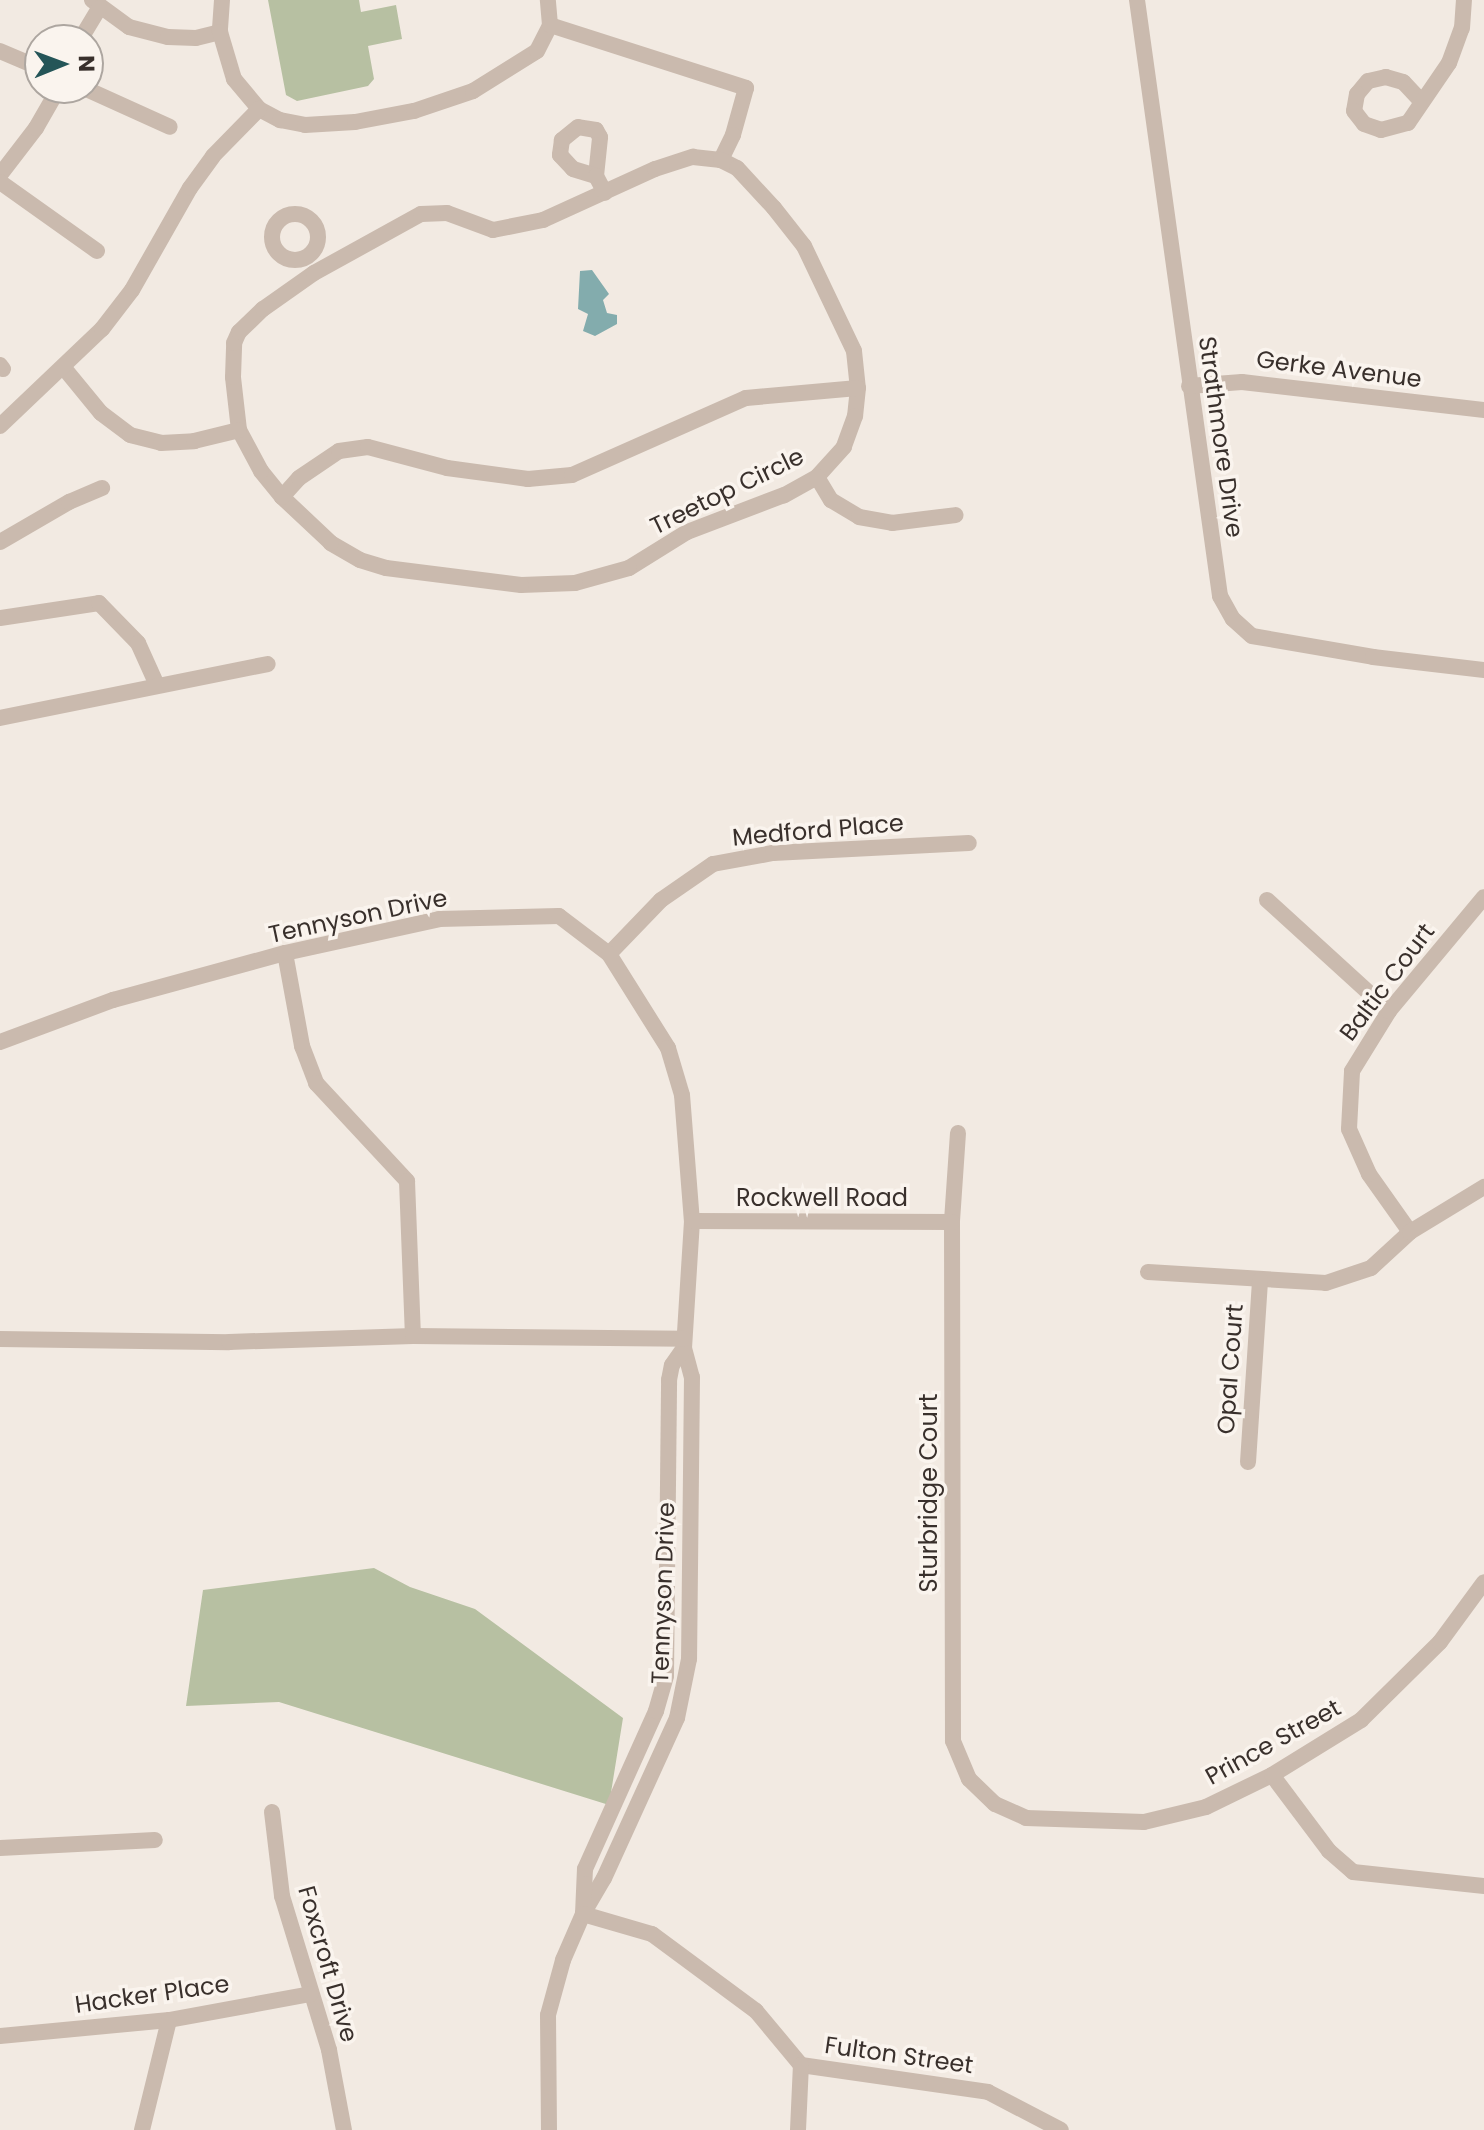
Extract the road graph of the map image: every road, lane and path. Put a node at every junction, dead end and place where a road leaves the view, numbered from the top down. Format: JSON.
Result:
{"nodes":[{"id":1,"x":222,"y":0,"type":"edge"},
{"id":2,"x":548,"y":0,"type":"edge"},
{"id":3,"x":1137,"y":0,"type":"edge"},
{"id":4,"x":1464,"y":0,"type":"edge"},
{"id":5,"x":96,"y":4,"type":"edge"},
{"id":6,"x":87,"y":24,"type":"edge"},
{"id":7,"x":550,"y":25,"type":"junction"},
{"id":8,"x":220,"y":32,"type":"junction"},
{"id":9,"x":0,"y":51,"type":"edge"},
{"id":10,"x":24,"y":61,"type":"edge"},
{"id":11,"x":104,"y":97,"type":"edge"},
{"id":12,"x":1421,"y":101,"type":"dead end"},
{"id":13,"x":50,"y":104,"type":"edge"},
{"id":14,"x":259,"y":109,"type":"junction"},
{"id":15,"x":170,"y":127,"type":"dead end"},
{"id":16,"x":721,"y":160,"type":"junction"},
{"id":17,"x":0,"y":175,"type":"edge"},
{"id":18,"x":596,"y":176,"type":"dead end"},
{"id":19,"x":0,"y":182,"type":"edge"},
{"id":20,"x":605,"y":193,"type":"junction"},
{"id":21,"x":97,"y":251,"type":"dead end"},
{"id":22,"x":309,"y":256,"type":"dead end"},
{"id":23,"x":320,"y":270,"type":"junction"},
{"id":24,"x":64,"y":368,"type":"junction"},
{"id":25,"x":1189,"y":386,"type":"junction"},
{"id":26,"x":858,"y":388,"type":"junction"},
{"id":27,"x":1484,"y":410,"type":"edge"},
{"id":28,"x":0,"y":426,"type":"edge"},
{"id":29,"x":239,"y":430,"type":"junction"},
{"id":30,"x":817,"y":477,"type":"junction"},
{"id":31,"x":102,"y":488,"type":"dead end"},
{"id":32,"x":282,"y":497,"type":"junction"},
{"id":33,"x":956,"y":515,"type":"dead end"},
{"id":34,"x":0,"y":542,"type":"edge"},
{"id":35,"x":0,"y":618,"type":"edge"},
{"id":36,"x":268,"y":664,"type":"dead end"},
{"id":37,"x":1484,"y":670,"type":"edge"},
{"id":38,"x":157,"y":685,"type":"junction"},
{"id":39,"x":0,"y":718,"type":"edge"},
{"id":40,"x":969,"y":843,"type":"dead end"},
{"id":41,"x":1484,"y":897,"type":"edge"},
{"id":42,"x":1267,"y":900,"type":"dead end"},
{"id":43,"x":285,"y":953,"type":"junction"},
{"id":44,"x":609,"y":954,"type":"junction"},
{"id":45,"x":1389,"y":1011,"type":"junction"},
{"id":46,"x":0,"y":1042,"type":"edge"},
{"id":47,"x":958,"y":1133,"type":"dead end"},
{"id":48,"x":1484,"y":1187,"type":"edge"},
{"id":49,"x":692,"y":1221,"type":"junction"},
{"id":50,"x":952,"y":1222,"type":"junction"},
{"id":51,"x":1410,"y":1232,"type":"junction"},
{"id":52,"x":1148,"y":1272,"type":"dead end"},
{"id":53,"x":1260,"y":1280,"type":"junction"},
{"id":54,"x":413,"y":1336,"type":"junction"},
{"id":55,"x":0,"y":1339,"type":"edge"},
{"id":56,"x":684,"y":1344,"type":"junction"},
{"id":57,"x":1248,"y":1462,"type":"dead end"},
{"id":58,"x":1484,"y":1582,"type":"edge"},
{"id":59,"x":1272,"y":1775,"type":"junction"},
{"id":60,"x":272,"y":1812,"type":"dead end"},
{"id":61,"x":1026,"y":1818,"type":"joint"},
{"id":62,"x":155,"y":1840,"type":"dead end"},
{"id":63,"x":0,"y":1848,"type":"edge"},
{"id":64,"x":1484,"y":1886,"type":"edge"},
{"id":65,"x":583,"y":1914,"type":"junction"},
{"id":66,"x":311,"y":1994,"type":"junction"},
{"id":67,"x":169,"y":2020,"type":"junction"},
{"id":68,"x":0,"y":2036,"type":"edge"},
{"id":69,"x":801,"y":2065,"type":"junction"},
{"id":70,"x":142,"y":2130,"type":"edge"},
{"id":71,"x":344,"y":2130,"type":"edge"},
{"id":72,"x":549,"y":2130,"type":"edge"},
{"id":73,"x":798,"y":2130,"type":"edge"},
{"id":74,"x":1061,"y":2130,"type":"edge"}],
"edges":[{"from":1,"to":8,"type":"street"},
{"from":2,"to":7,"type":"street"},
{"from":3,"to":25,"type":"street","name":"Strathmore Drive"},
{"from":4,"to":12,"type":"street"},
{"from":5,"to":6,"type":"street"},
{"from":5,"to":8,"type":"street"},
{"from":7,"to":14,"type":"street"},
{"from":7,"to":16,"type":"street"},
{"from":8,"to":14,"type":"street"},
{"from":9,"to":10,"type":"street"},
{"from":11,"to":15,"type":"street"},
{"from":13,"to":17,"type":"street"},
{"from":14,"to":24,"type":"street"},
{"from":16,"to":20,"type":"street","name":"Treetop Circle"},
{"from":16,"to":26,"type":"street","name":"Treetop Circle"},
{"from":18,"to":20,"type":"street"},
{"from":19,"to":21,"type":"street"},
{"from":20,"to":23,"type":"street","name":"Treetop Circle"},
{"from":22,"to":23,"type":"street"},
{"from":23,"to":29,"type":"street","name":"Treetop Circle"},
{"from":24,"to":28,"type":"street"},
{"from":24,"to":29,"type":"street"},
{"from":25,"to":27,"type":"street","name":"Gerke Avenue"},
{"from":25,"to":37,"type":"street","name":"Strathmore Drive"},
{"from":26,"to":30,"type":"street","name":"Treetop Circle"},
{"from":26,"to":32,"type":"street"},
{"from":29,"to":32,"type":"street","name":"Treetop Circle"},
{"from":30,"to":32,"type":"street","name":"Treetop Circle"},
{"from":30,"to":33,"type":"street"},
{"from":31,"to":34,"type":"street"},
{"from":35,"to":38,"type":"street"},
{"from":36,"to":38,"type":"street"},
{"from":38,"to":39,"type":"street"},
{"from":40,"to":44,"type":"street","name":"Medford Place"},
{"from":41,"to":45,"type":"street","name":"Baltic Court"},
{"from":42,"to":45,"type":"street"},
{"from":43,"to":44,"type":"street","name":"Tennyson Drive"},
{"from":43,"to":46,"type":"street","name":"Tennyson Drive"},
{"from":43,"to":54,"type":"street"},
{"from":44,"to":49,"type":"street","name":"Tennyson Drive"},
{"from":45,"to":51,"type":"street","name":"Baltic Court"},
{"from":47,"to":50,"type":"street","name":"Sturbridge Court"},
{"from":48,"to":51,"type":"street"},
{"from":49,"to":50,"type":"street","name":"Rockwell Road"},
{"from":49,"to":56,"type":"street","name":"Tennyson Drive"},
{"from":50,"to":61,"type":"street","name":"Sturbridge Court"},
{"from":51,"to":53,"type":"street"},
{"from":52,"to":53,"type":"street"},
{"from":53,"to":57,"type":"street","name":"Opal Court"},
{"from":54,"to":55,"type":"street"},
{"from":54,"to":56,"type":"street"},
{"from":56,"to":65,"type":"street","name":"Tennyson Drive"},
{"from":58,"to":59,"type":"street","name":"Prince Street"},
{"from":59,"to":61,"type":"street","name":"Prince Street"},
{"from":59,"to":64,"type":"street"},
{"from":60,"to":66,"type":"street","name":"Foxcroft Drive"},
{"from":62,"to":63,"type":"street"},
{"from":65,"to":69,"type":"street","name":"Fulton Street"},
{"from":65,"to":72,"type":"street","name":"Tennyson Drive"},
{"from":66,"to":67,"type":"street","name":"Hacker Place"},
{"from":66,"to":71,"type":"street","name":"Foxcroft Drive"},
{"from":67,"to":68,"type":"street","name":"Hacker Place"},
{"from":67,"to":70,"type":"street"},
{"from":69,"to":73,"type":"street"},
{"from":69,"to":74,"type":"street","name":"Fulton Street"}]}
